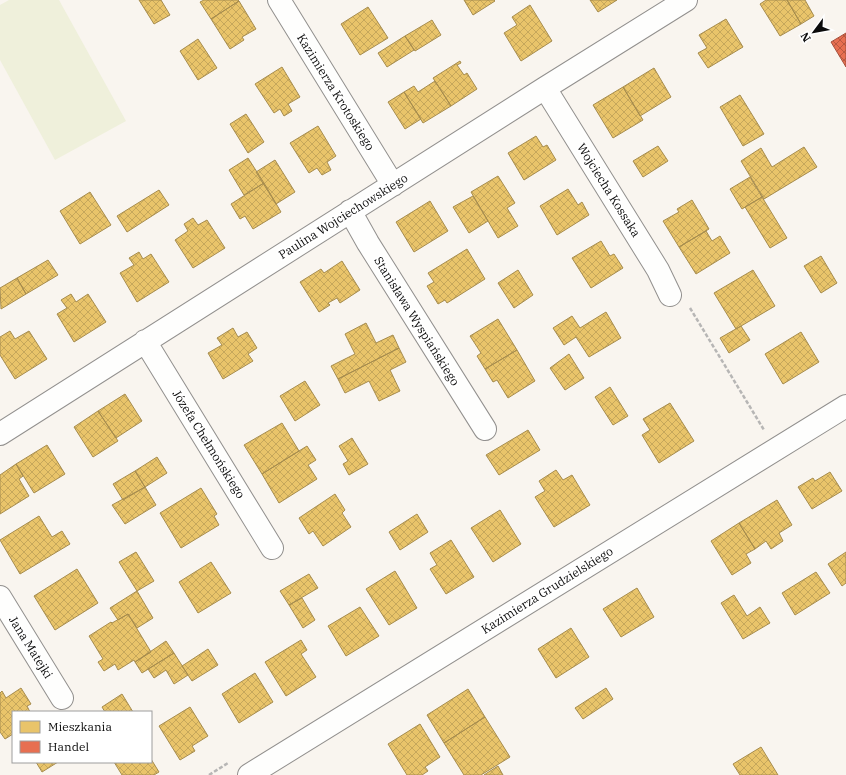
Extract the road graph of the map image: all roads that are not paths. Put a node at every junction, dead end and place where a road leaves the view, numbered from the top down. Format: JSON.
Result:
{"nodes":[{"id":1,"x":279,"y":0,"type":"edge"},
{"id":2,"x":686,"y":0,"type":"edge"},
{"id":3,"x":545,"y":88,"type":"junction"},
{"id":4,"x":393,"y":185,"type":"junction"},
{"id":5,"x":350,"y":211,"type":"junction"},
{"id":6,"x":670,"y":295,"type":"road end"},
{"id":7,"x":145,"y":341,"type":"junction"},
{"id":8,"x":846,"y":406,"type":"edge"},
{"id":9,"x":485,"y":429,"type":"dead end"},
{"id":10,"x":0,"y":434,"type":"edge"},
{"id":11,"x":272,"y":548,"type":"dead end"},
{"id":12,"x":0,"y":596,"type":"edge"},
{"id":13,"x":62,"y":698,"type":"dead end"},
{"id":14,"x":249,"y":775,"type":"edge"}],
"edges":[{"from":1,"to":4,"type":"street","name":"Kazimierza Krotoskiego"},
{"from":2,"to":3,"type":"street","name":"Paulina Wojciechowskiego"},
{"from":3,"to":4,"type":"street","name":"Paulina Wojciechowskiego"},
{"from":3,"to":6,"type":"street","name":"Wojciecha Kossaka"},
{"from":4,"to":5,"type":"street","name":"Paulina Wojciechowskiego"},
{"from":5,"to":7,"type":"street","name":"Paulina Wojciechowskiego"},
{"from":5,"to":9,"type":"street","name":"Stanisława Wyspiańskiego"},
{"from":7,"to":10,"type":"street","name":"Paulina Wojciechowskiego"},
{"from":7,"to":11,"type":"street","name":"Józefa Chełmońskiego"},
{"from":8,"to":14,"type":"street","name":"Kazimierza Grudzielskiego"},
{"from":12,"to":13,"type":"street","name":"Jana Matejki"}]}
